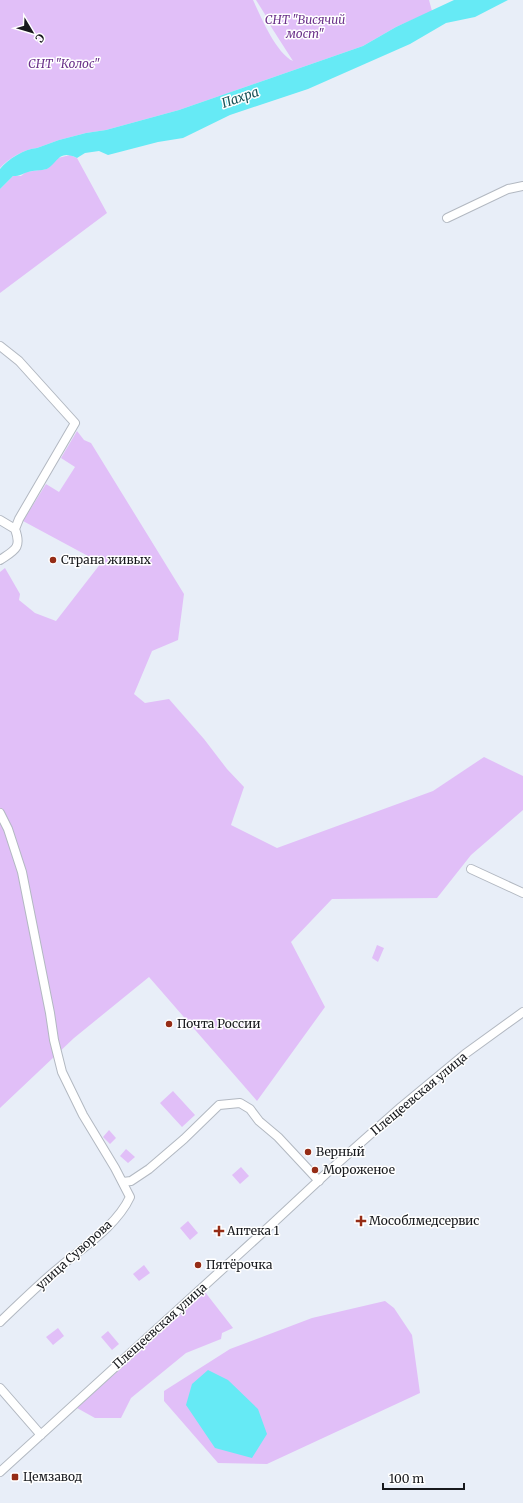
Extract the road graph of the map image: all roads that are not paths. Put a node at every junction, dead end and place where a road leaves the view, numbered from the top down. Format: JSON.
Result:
{"nodes":[{"id":1,"x":523,"y":186,"type":"edge"},
{"id":2,"x":447,"y":218,"type":"dead end"},
{"id":3,"x":0,"y":346,"type":"edge"},
{"id":4,"x":0,"y":520,"type":"edge"},
{"id":5,"x":15,"y":530,"type":"junction"},
{"id":6,"x":0,"y":560,"type":"edge"},
{"id":7,"x":0,"y":813,"type":"edge"},
{"id":8,"x":471,"y":869,"type":"dead end"},
{"id":9,"x":523,"y":893,"type":"edge"},
{"id":10,"x":523,"y":1012,"type":"edge"},
{"id":11,"x":319,"y":1181,"type":"junction"},
{"id":12,"x":123,"y":1182,"type":"junction"},
{"id":13,"x":0,"y":1322,"type":"edge"},
{"id":14,"x":0,"y":1388,"type":"edge"},
{"id":15,"x":41,"y":1435,"type":"junction"},
{"id":16,"x":0,"y":1472,"type":"edge"}],
"edges":[{"from":1,"to":2,"type":"street"},
{"from":3,"to":5,"type":"street"},
{"from":4,"to":5,"type":"street"},
{"from":5,"to":6,"type":"street"},
{"from":7,"to":12,"type":"street","name":"улица Суворова"},
{"from":8,"to":9,"type":"street"},
{"from":10,"to":11,"type":"street","name":"Плещеевская улица"},
{"from":11,"to":12,"type":"street"},
{"from":11,"to":15,"type":"street","name":"Плещеевская улица"},
{"from":12,"to":13,"type":"street","name":"улица Суворова"},
{"from":14,"to":15,"type":"street"},
{"from":15,"to":16,"type":"street","name":"Плещеевская улица"}]}
